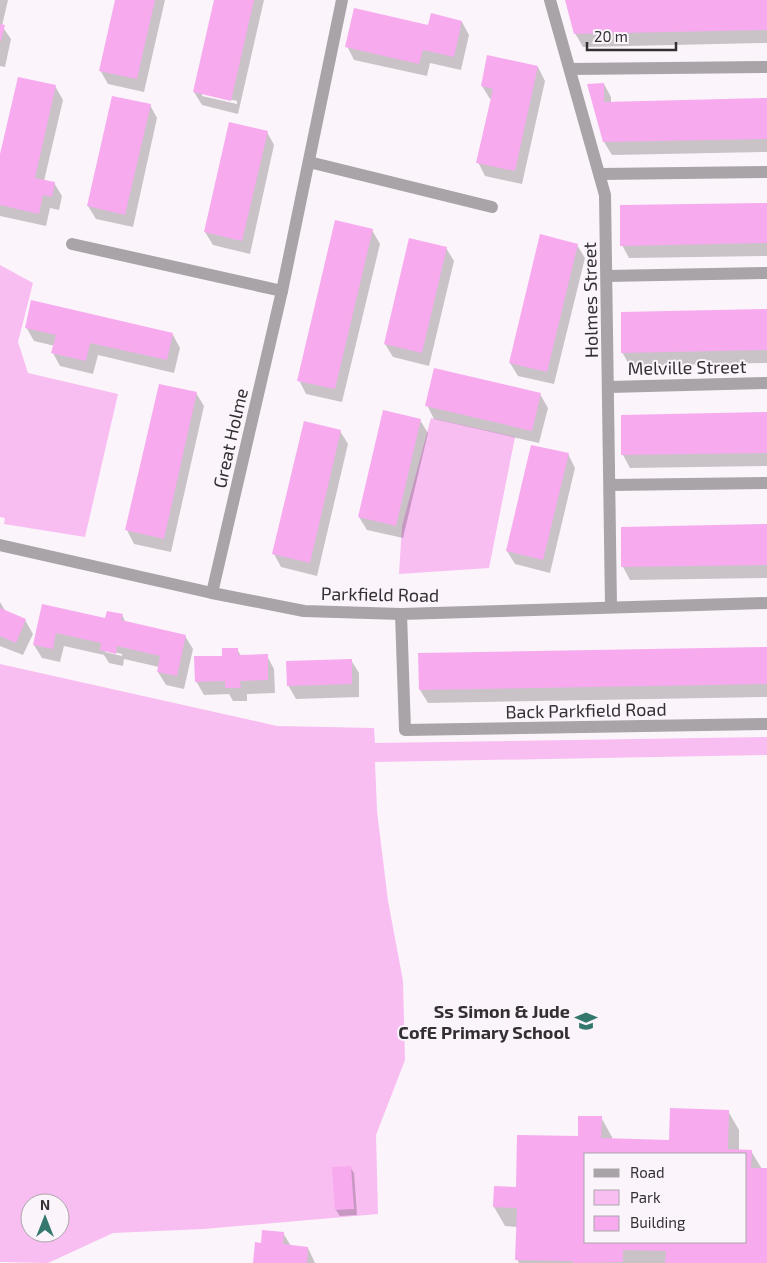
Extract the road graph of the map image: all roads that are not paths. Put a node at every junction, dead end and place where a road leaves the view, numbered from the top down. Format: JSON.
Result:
{"nodes":[{"id":1,"x":342,"y":0,"type":"edge"},
{"id":2,"x":550,"y":0,"type":"edge"},
{"id":3,"x":767,"y":67,"type":"edge"},
{"id":4,"x":570,"y":69,"type":"junction"},
{"id":5,"x":309,"y":162,"type":"junction"},
{"id":6,"x":767,"y":172,"type":"edge"},
{"id":7,"x":600,"y":174,"type":"junction"},
{"id":8,"x":492,"y":207,"type":"dead end"},
{"id":9,"x":72,"y":244,"type":"dead end"},
{"id":10,"x":767,"y":273,"type":"edge"},
{"id":11,"x":607,"y":276,"type":"junction"},
{"id":12,"x":282,"y":291,"type":"junction"},
{"id":13,"x":767,"y":384,"type":"edge"},
{"id":14,"x":609,"y":386,"type":"junction"},
{"id":15,"x":767,"y":482,"type":"edge"},
{"id":16,"x":610,"y":485,"type":"junction"},
{"id":17,"x":0,"y":545,"type":"edge"},
{"id":18,"x":212,"y":593,"type":"junction"},
{"id":19,"x":767,"y":603,"type":"edge"},
{"id":20,"x":611,"y":607,"type":"junction"},
{"id":21,"x":402,"y":614,"type":"junction"},
{"id":22,"x":767,"y":724,"type":"edge"}],
"edges":[{"from":1,"to":5,"type":"street","name":"Great Holme"},
{"from":2,"to":4,"type":"street","name":"Holmes Street"},
{"from":3,"to":4,"type":"street"},
{"from":4,"to":7,"type":"street","name":"Holmes Street"},
{"from":5,"to":8,"type":"street"},
{"from":5,"to":12,"type":"street","name":"Great Holme"},
{"from":6,"to":7,"type":"street"},
{"from":7,"to":11,"type":"street","name":"Holmes Street"},
{"from":9,"to":12,"type":"street"},
{"from":10,"to":11,"type":"street"},
{"from":11,"to":14,"type":"street","name":"Holmes Street"},
{"from":12,"to":18,"type":"street","name":"Great Holme"},
{"from":13,"to":14,"type":"street","name":"Melville Street"},
{"from":14,"to":16,"type":"street","name":"Holmes Street"},
{"from":15,"to":16,"type":"street"},
{"from":16,"to":20,"type":"street","name":"Holmes Street"},
{"from":17,"to":18,"type":"street","name":"Parkfield Road"},
{"from":18,"to":21,"type":"street","name":"Parkfield Road"},
{"from":19,"to":20,"type":"street","name":"Parkfield Road"},
{"from":20,"to":21,"type":"street","name":"Parkfield Road"},
{"from":21,"to":22,"type":"street","name":"Back Parkfield Road"}]}
